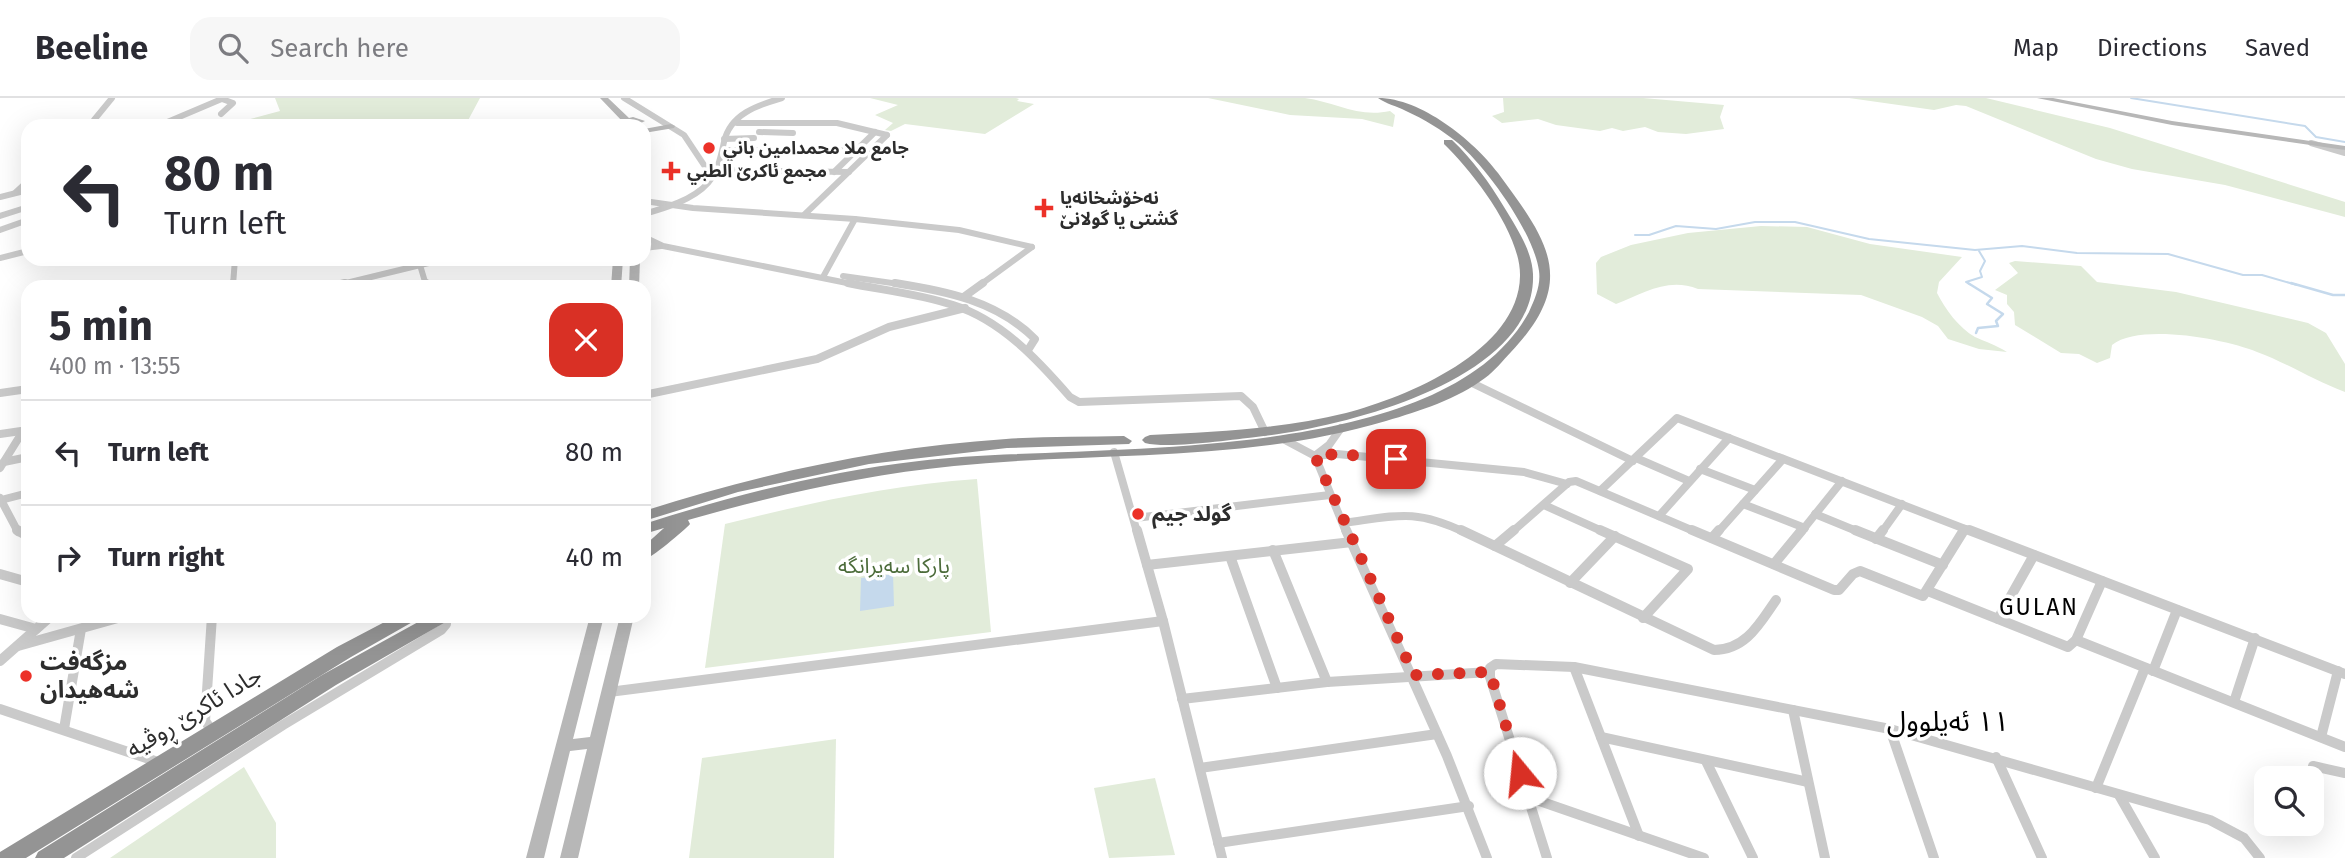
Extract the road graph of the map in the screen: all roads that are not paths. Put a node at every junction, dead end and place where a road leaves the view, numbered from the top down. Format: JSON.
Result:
{"nodes":[{"id":1,"x":112,"y":98,"type":"edge"},
{"id":2,"x":223,"y":98,"type":"edge"},
{"id":3,"x":604,"y":98,"type":"edge"},
{"id":4,"x":613,"y":98,"type":"edge"},
{"id":5,"x":624,"y":98,"type":"edge"},
{"id":6,"x":782,"y":98,"type":"edge"},
{"id":7,"x":1370,"y":98,"type":"edge"},
{"id":8,"x":1383,"y":98,"type":"edge"},
{"id":9,"x":2041,"y":98,"type":"edge"},
{"id":10,"x":221,"y":114,"type":"dead end"},
{"id":11,"x":655,"y":117,"type":"junction"},
{"id":12,"x":95,"y":119,"type":"edge"},
{"id":13,"x":174,"y":119,"type":"edge"},
{"id":14,"x":623,"y":119,"type":"edge"},
{"id":15,"x":637,"y":119,"type":"edge"},
{"id":16,"x":649,"y":119,"type":"edge"},
{"id":17,"x":737,"y":123,"type":"junction"},
{"id":18,"x":767,"y":123,"type":"junction"},
{"id":19,"x":671,"y":126,"type":"junction"},
{"id":20,"x":651,"y":130,"type":"edge"},
{"id":21,"x":875,"y":132,"type":"junction"},
{"id":22,"x":793,"y":133,"type":"dead end"},
{"id":23,"x":756,"y":135,"type":"junction"},
{"id":24,"x":724,"y":139,"type":"junction"},
{"id":25,"x":747,"y":149,"type":"junction"},
{"id":26,"x":723,"y":150,"type":"junction"},
{"id":27,"x":858,"y":150,"type":"junction"},
{"id":28,"x":2345,"y":151,"type":"edge"},
{"id":29,"x":716,"y":171,"type":"junction"},
{"id":30,"x":834,"y":172,"type":"junction"},
{"id":31,"x":849,"y":172,"type":"junction"},
{"id":32,"x":21,"y":187,"type":"edge"},
{"id":33,"x":21,"y":192,"type":"edge"},
{"id":34,"x":15,"y":193,"type":"junction"},
{"id":35,"x":0,"y":197,"type":"edge"},
{"id":36,"x":651,"y":202,"type":"edge"},
{"id":37,"x":672,"y":206,"type":"junction"},
{"id":38,"x":21,"y":208,"type":"edge"},
{"id":39,"x":651,"y":212,"type":"edge"},
{"id":40,"x":804,"y":215,"type":"junction"},
{"id":41,"x":0,"y":216,"type":"edge"},
{"id":42,"x":1504,"y":217,"type":"junction"},
{"id":43,"x":1521,"y":217,"type":"junction"},
{"id":44,"x":855,"y":219,"type":"junction"},
{"id":45,"x":21,"y":222,"type":"edge"},
{"id":46,"x":0,"y":230,"type":"edge"},
{"id":47,"x":651,"y":240,"type":"edge"},
{"id":48,"x":663,"y":246,"type":"junction"},
{"id":49,"x":651,"y":247,"type":"edge"},
{"id":50,"x":21,"y":253,"type":"edge"},
{"id":51,"x":0,"y":258,"type":"edge"},
{"id":52,"x":415,"y":266,"type":"edge"},
{"id":53,"x":825,"y":275,"type":"junction"},
{"id":54,"x":358,"y":280,"type":"edge"},
{"id":55,"x":965,"y":296,"type":"junction"},
{"id":56,"x":965,"y":308,"type":"junction"},
{"id":57,"x":1028,"y":350,"type":"junction"},
{"id":58,"x":1470,"y":382,"type":"junction"},
{"id":59,"x":21,"y":389,"type":"edge"},
{"id":60,"x":0,"y":393,"type":"edge"},
{"id":61,"x":651,"y":394,"type":"edge"},
{"id":62,"x":1341,"y":428,"type":"junction"},
{"id":63,"x":21,"y":431,"type":"joint"},
{"id":64,"x":1265,"y":432,"type":"junction"},
{"id":65,"x":0,"y":434,"type":"edge"},
{"id":66,"x":1729,"y":438,"type":"junction"},
{"id":67,"x":1285,"y":440,"type":"junction"},
{"id":68,"x":1114,"y":452,"type":"junction"},
{"id":69,"x":1315,"y":456,"type":"junction"},
{"id":70,"x":21,"y":459,"type":"edge"},
{"id":71,"x":1783,"y":459,"type":"junction"},
{"id":72,"x":1635,"y":460,"type":"junction"},
{"id":73,"x":2,"y":465,"type":"edge"},
{"id":74,"x":1700,"y":469,"type":"junction"},
{"id":75,"x":1689,"y":481,"type":"junction"},
{"id":76,"x":1842,"y":481,"type":"junction"},
{"id":77,"x":1567,"y":484,"type":"junction"},
{"id":78,"x":1755,"y":490,"type":"junction"},
{"id":79,"x":1600,"y":491,"type":"junction"},
{"id":80,"x":1330,"y":495,"type":"junction"},
{"id":81,"x":21,"y":496,"type":"edge"},
{"id":82,"x":1743,"y":504,"type":"junction"},
{"id":83,"x":1902,"y":504,"type":"junction"},
{"id":84,"x":1,"y":505,"type":"edge"},
{"id":85,"x":1544,"y":505,"type":"junction"},
{"id":86,"x":712,"y":510,"type":"junction"},
{"id":87,"x":651,"y":512,"type":"edge"},
{"id":88,"x":1815,"y":514,"type":"junction"},
{"id":89,"x":1659,"y":516,"type":"junction"},
{"id":90,"x":1135,"y":518,"type":"junction"},
{"id":91,"x":1343,"y":523,"type":"junction"},
{"id":92,"x":651,"y":527,"type":"edge"},
{"id":93,"x":21,"y":528,"type":"edge"},
{"id":94,"x":1805,"y":528,"type":"junction"},
{"id":95,"x":1965,"y":529,"type":"junction"},
{"id":96,"x":1615,"y":536,"type":"junction"},
{"id":97,"x":1712,"y":538,"type":"junction"},
{"id":98,"x":1876,"y":539,"type":"junction"},
{"id":99,"x":1352,"y":542,"type":"junction"},
{"id":100,"x":1495,"y":547,"type":"junction"},
{"id":101,"x":651,"y":548,"type":"edge"},
{"id":102,"x":1273,"y":550,"type":"junction"},
{"id":103,"x":2034,"y":555,"type":"junction"},
{"id":104,"x":1230,"y":556,"type":"junction"},
{"id":105,"x":1147,"y":565,"type":"junction"},
{"id":106,"x":1774,"y":565,"type":"junction"},
{"id":107,"x":1943,"y":565,"type":"junction"},
{"id":108,"x":0,"y":574,"type":"edge"},
{"id":109,"x":21,"y":580,"type":"edge"},
{"id":110,"x":2102,"y":581,"type":"junction"},
{"id":111,"x":1570,"y":583,"type":"junction"},
{"id":112,"x":1928,"y":591,"type":"junction"},
{"id":113,"x":1776,"y":600,"type":"dead end"},
{"id":114,"x":2177,"y":610,"type":"junction"},
{"id":115,"x":1643,"y":618,"type":"junction"},
{"id":116,"x":0,"y":619,"type":"edge"},
{"id":117,"x":1998,"y":619,"type":"junction"},
{"id":118,"x":1163,"y":621,"type":"junction"},
{"id":119,"x":43,"y":623,"type":"edge"},
{"id":120,"x":101,"y":623,"type":"edge"},
{"id":121,"x":212,"y":623,"type":"edge"},
{"id":122,"x":397,"y":623,"type":"edge"},
{"id":123,"x":432,"y":623,"type":"edge"},
{"id":124,"x":595,"y":623,"type":"edge"},
{"id":125,"x":625,"y":623,"type":"edge"},
{"id":126,"x":36,"y":629,"type":"junction"},
{"id":127,"x":81,"y":629,"type":"junction"},
{"id":128,"x":2255,"y":638,"type":"junction"},
{"id":129,"x":2076,"y":640,"type":"junction"},
{"id":130,"x":18,"y":646,"type":"junction"},
{"id":131,"x":0,"y":661,"type":"edge"},
{"id":132,"x":1574,"y":667,"type":"junction"},
{"id":133,"x":2149,"y":670,"type":"junction"},
{"id":134,"x":1490,"y":672,"type":"junction"},
{"id":135,"x":2341,"y":672,"type":"edge"},
{"id":136,"x":1414,"y":675,"type":"junction"},
{"id":137,"x":1328,"y":682,"type":"junction"},
{"id":138,"x":1276,"y":688,"type":"junction"},
{"id":139,"x":609,"y":692,"type":"junction"},
{"id":140,"x":1182,"y":699,"type":"junction"},
{"id":141,"x":2234,"y":702,"type":"junction"},
{"id":142,"x":0,"y":709,"type":"edge"},
{"id":143,"x":1793,"y":710,"type":"junction"},
{"id":144,"x":64,"y":729,"type":"junction"},
{"id":145,"x":1890,"y":729,"type":"junction"},
{"id":146,"x":213,"y":732,"type":"junction"},
{"id":147,"x":1437,"y":734,"type":"junction"},
{"id":148,"x":1601,"y":737,"type":"junction"},
{"id":149,"x":2321,"y":737,"type":"junction"},
{"id":150,"x":596,"y":742,"type":"junction"},
{"id":151,"x":564,"y":746,"type":"junction"},
{"id":152,"x":2345,"y":747,"type":"edge"},
{"id":153,"x":1996,"y":757,"type":"junction"},
{"id":154,"x":1706,"y":761,"type":"junction"},
{"id":155,"x":161,"y":763,"type":"junction"},
{"id":156,"x":1200,"y":768,"type":"junction"},
{"id":157,"x":2324,"y":768,"type":"edge"},
{"id":158,"x":2345,"y":773,"type":"edge"},
{"id":159,"x":1808,"y":782,"type":"junction"},
{"id":160,"x":2096,"y":788,"type":"junction"},
{"id":161,"x":2119,"y":795,"type":"junction"},
{"id":162,"x":1528,"y":797,"type":"junction"},
{"id":163,"x":1469,"y":806,"type":"junction"},
{"id":164,"x":105,"y":830,"type":"junction"},
{"id":165,"x":1639,"y":836,"type":"junction"},
{"id":166,"x":1218,"y":843,"type":"junction"},
{"id":167,"x":8,"y":858,"type":"edge"},
{"id":168,"x":46,"y":858,"type":"edge"},
{"id":169,"x":76,"y":858,"type":"edge"},
{"id":170,"x":535,"y":858,"type":"edge"},
{"id":171,"x":569,"y":858,"type":"edge"},
{"id":172,"x":1222,"y":858,"type":"edge"},
{"id":173,"x":1487,"y":858,"type":"edge"},
{"id":174,"x":1547,"y":858,"type":"edge"},
{"id":175,"x":1704,"y":858,"type":"edge"},
{"id":176,"x":1752,"y":858,"type":"edge"},
{"id":177,"x":1825,"y":858,"type":"edge"},
{"id":178,"x":1934,"y":858,"type":"edge"},
{"id":179,"x":2042,"y":858,"type":"edge"},
{"id":180,"x":2155,"y":858,"type":"edge"},
{"id":181,"x":2260,"y":858,"type":"edge"}],
"edges":[{"from":1,"to":12,"type":"street"},
{"from":2,"to":10,"type":"street"},
{"from":2,"to":13,"type":"street"},
{"from":3,"to":14,"type":"main road"},
{"from":4,"to":15,"type":"street"},
{"from":5,"to":11,"type":"street"},
{"from":6,"to":17,"type":"street"},
{"from":7,"to":42,"type":"highway"},
{"from":8,"to":43,"type":"highway"},
{"from":9,"to":28,"type":"street"},
{"from":11,"to":16,"type":"street"},
{"from":11,"to":19,"type":"street"},
{"from":17,"to":18,"type":"street"},
{"from":17,"to":24,"type":"street"},
{"from":18,"to":21,"type":"street"},
{"from":18,"to":23,"type":"street"},
{"from":19,"to":20,"type":"main road"},
{"from":19,"to":29,"type":"street"},
{"from":21,"to":27,"type":"street"},
{"from":21,"to":31,"type":"street"},
{"from":22,"to":23,"type":"street"},
{"from":23,"to":24,"type":"street"},
{"from":23,"to":25,"type":"street"},
{"from":24,"to":26,"type":"street"},
{"from":25,"to":26,"type":"street"},
{"from":25,"to":27,"type":"street"},
{"from":26,"to":29,"type":"street"},
{"from":27,"to":30,"type":"street"},
{"from":29,"to":30,"type":"street"},
{"from":29,"to":37,"type":"street"},
{"from":30,"to":31,"type":"street"},
{"from":31,"to":40,"type":"street"},
{"from":32,"to":34,"type":"street"},
{"from":33,"to":34,"type":"street"},
{"from":34,"to":35,"type":"street"},
{"from":36,"to":37,"type":"street"},
{"from":37,"to":39,"type":"street"},
{"from":37,"to":40,"type":"street"},
{"from":38,"to":41,"type":"street"},
{"from":40,"to":44,"type":"street"},
{"from":42,"to":43,"type":"highway"},
{"from":42,"to":64,"type":"highway"},
{"from":43,"to":58,"type":"highway"},
{"from":44,"to":53,"type":"street"},
{"from":44,"to":55,"type":"street"},
{"from":45,"to":46,"type":"street"},
{"from":47,"to":48,"type":"street"},
{"from":48,"to":49,"type":"street"},
{"from":48,"to":53,"type":"street"},
{"from":50,"to":51,"type":"street"},
{"from":52,"to":54,"type":"street"},
{"from":53,"to":55,"type":"street"},
{"from":53,"to":56,"type":"street"},
{"from":55,"to":57,"type":"street"},
{"from":56,"to":57,"type":"street"},
{"from":56,"to":61,"type":"street"},
{"from":57,"to":64,"type":"street"},
{"from":58,"to":62,"type":"highway"},
{"from":58,"to":72,"type":"street"},
{"from":59,"to":60,"type":"street"},
{"from":62,"to":67,"type":"highway"},
{"from":62,"to":69,"type":"street"},
{"from":63,"to":65,"type":"street"},
{"from":63,"to":73,"type":"street"},
{"from":64,"to":87,"type":"highway"},
{"from":66,"to":71,"type":"street"},
{"from":66,"to":72,"type":"street"},
{"from":66,"to":74,"type":"street"},
{"from":67,"to":68,"type":"highway"},
{"from":67,"to":69,"type":"street"},
{"from":68,"to":86,"type":"highway"},
{"from":68,"to":90,"type":"street"},
{"from":69,"to":77,"type":"street"},
{"from":69,"to":80,"type":"street"},
{"from":70,"to":73,"type":"street"},
{"from":71,"to":76,"type":"street"},
{"from":71,"to":78,"type":"street"},
{"from":72,"to":75,"type":"street"},
{"from":72,"to":79,"type":"street"},
{"from":74,"to":75,"type":"street"},
{"from":74,"to":78,"type":"street"},
{"from":75,"to":89,"type":"street"},
{"from":76,"to":83,"type":"street"},
{"from":76,"to":88,"type":"street"},
{"from":77,"to":79,"type":"street"},
{"from":77,"to":85,"type":"street"},
{"from":78,"to":82,"type":"street"},
{"from":79,"to":89,"type":"street"},
{"from":80,"to":90,"type":"street"},
{"from":80,"to":91,"type":"street"},
{"from":81,"to":84,"type":"street"},
{"from":82,"to":94,"type":"street"},
{"from":82,"to":97,"type":"street"},
{"from":83,"to":95,"type":"street"},
{"from":83,"to":98,"type":"street"},
{"from":84,"to":93,"type":"street"},
{"from":85,"to":96,"type":"street"},
{"from":85,"to":100,"type":"street"},
{"from":86,"to":92,"type":"highway"},
{"from":86,"to":101,"type":"highway"},
{"from":88,"to":94,"type":"street"},
{"from":88,"to":98,"type":"street"},
{"from":89,"to":97,"type":"street"},
{"from":90,"to":105,"type":"street"},
{"from":91,"to":99,"type":"street"},
{"from":91,"to":100,"type":"street"},
{"from":94,"to":106,"type":"street"},
{"from":95,"to":103,"type":"street"},
{"from":95,"to":107,"type":"street"},
{"from":96,"to":111,"type":"street"},
{"from":96,"to":115,"type":"street"},
{"from":97,"to":106,"type":"street"},
{"from":98,"to":107,"type":"street"},
{"from":99,"to":102,"type":"street"},
{"from":99,"to":136,"type":"street"},
{"from":100,"to":111,"type":"street"},
{"from":102,"to":104,"type":"street"},
{"from":102,"to":137,"type":"street"},
{"from":103,"to":110,"type":"street"},
{"from":103,"to":117,"type":"street"},
{"from":104,"to":105,"type":"street"},
{"from":104,"to":138,"type":"street"},
{"from":105,"to":118,"type":"street"},
{"from":106,"to":112,"type":"street"},
{"from":107,"to":112,"type":"street"},
{"from":108,"to":109,"type":"street"},
{"from":110,"to":114,"type":"street"},
{"from":110,"to":129,"type":"street"},
{"from":111,"to":115,"type":"street"},
{"from":112,"to":117,"type":"street"},
{"from":113,"to":115,"type":"street"},
{"from":114,"to":128,"type":"street"},
{"from":114,"to":133,"type":"street"},
{"from":116,"to":126,"type":"street"},
{"from":117,"to":129,"type":"street"},
{"from":118,"to":139,"type":"street"},
{"from":118,"to":140,"type":"street"},
{"from":119,"to":126,"type":"street"},
{"from":120,"to":127,"type":"street"},
{"from":121,"to":146,"type":"street"},
{"from":122,"to":146,"type":"highway","name":"جادا ئاکرێ ڕوڤیە"},
{"from":123,"to":164,"type":"highway","name":"جادا ئاکرێ ڕوڤیە"},
{"from":124,"to":151,"type":"main road"},
{"from":125,"to":139,"type":"main road"},
{"from":126,"to":130,"type":"street"},
{"from":127,"to":130,"type":"street"},
{"from":127,"to":144,"type":"street"},
{"from":128,"to":135,"type":"street"},
{"from":128,"to":141,"type":"street"},
{"from":129,"to":133,"type":"street"},
{"from":130,"to":131,"type":"street"},
{"from":132,"to":134,"type":"street"},
{"from":132,"to":143,"type":"street"},
{"from":132,"to":148,"type":"street"},
{"from":133,"to":141,"type":"street"},
{"from":133,"to":160,"type":"street"},
{"from":134,"to":136,"type":"street"},
{"from":134,"to":162,"type":"street"},
{"from":135,"to":149,"type":"street"},
{"from":136,"to":137,"type":"street"},
{"from":136,"to":147,"type":"street"},
{"from":137,"to":138,"type":"street"},
{"from":138,"to":140,"type":"street"},
{"from":139,"to":150,"type":"main road"},
{"from":140,"to":156,"type":"street"},
{"from":141,"to":149,"type":"street"},
{"from":142,"to":144,"type":"street"},
{"from":143,"to":145,"type":"street"},
{"from":143,"to":159,"type":"street"},
{"from":144,"to":155,"type":"street"},
{"from":145,"to":153,"type":"street"},
{"from":145,"to":178,"type":"street"},
{"from":146,"to":155,"type":"highway","name":"جادا ئاکرێ ڕوڤیە"},
{"from":147,"to":156,"type":"street"},
{"from":147,"to":163,"type":"street"},
{"from":148,"to":154,"type":"street"},
{"from":148,"to":165,"type":"street"},
{"from":149,"to":152,"type":"street"},
{"from":150,"to":151,"type":"main road"},
{"from":150,"to":171,"type":"main road"},
{"from":151,"to":170,"type":"main road"},
{"from":153,"to":160,"type":"street"},
{"from":153,"to":179,"type":"street"},
{"from":154,"to":159,"type":"street"},
{"from":154,"to":176,"type":"street"},
{"from":155,"to":167,"type":"highway","name":"جادا ئاکرێ ڕوڤیە"},
{"from":156,"to":166,"type":"street"},
{"from":157,"to":158,"type":"street"},
{"from":159,"to":177,"type":"street"},
{"from":160,"to":161,"type":"street"},
{"from":161,"to":180,"type":"street"},
{"from":161,"to":181,"type":"street"},
{"from":162,"to":165,"type":"street"},
{"from":162,"to":174,"type":"street"},
{"from":163,"to":166,"type":"street"},
{"from":163,"to":173,"type":"street"},
{"from":164,"to":168,"type":"highway","name":"جادا ئاکرێ ڕوڤیە"},
{"from":164,"to":169,"type":"street"},
{"from":165,"to":175,"type":"street"},
{"from":166,"to":172,"type":"street"}]}
